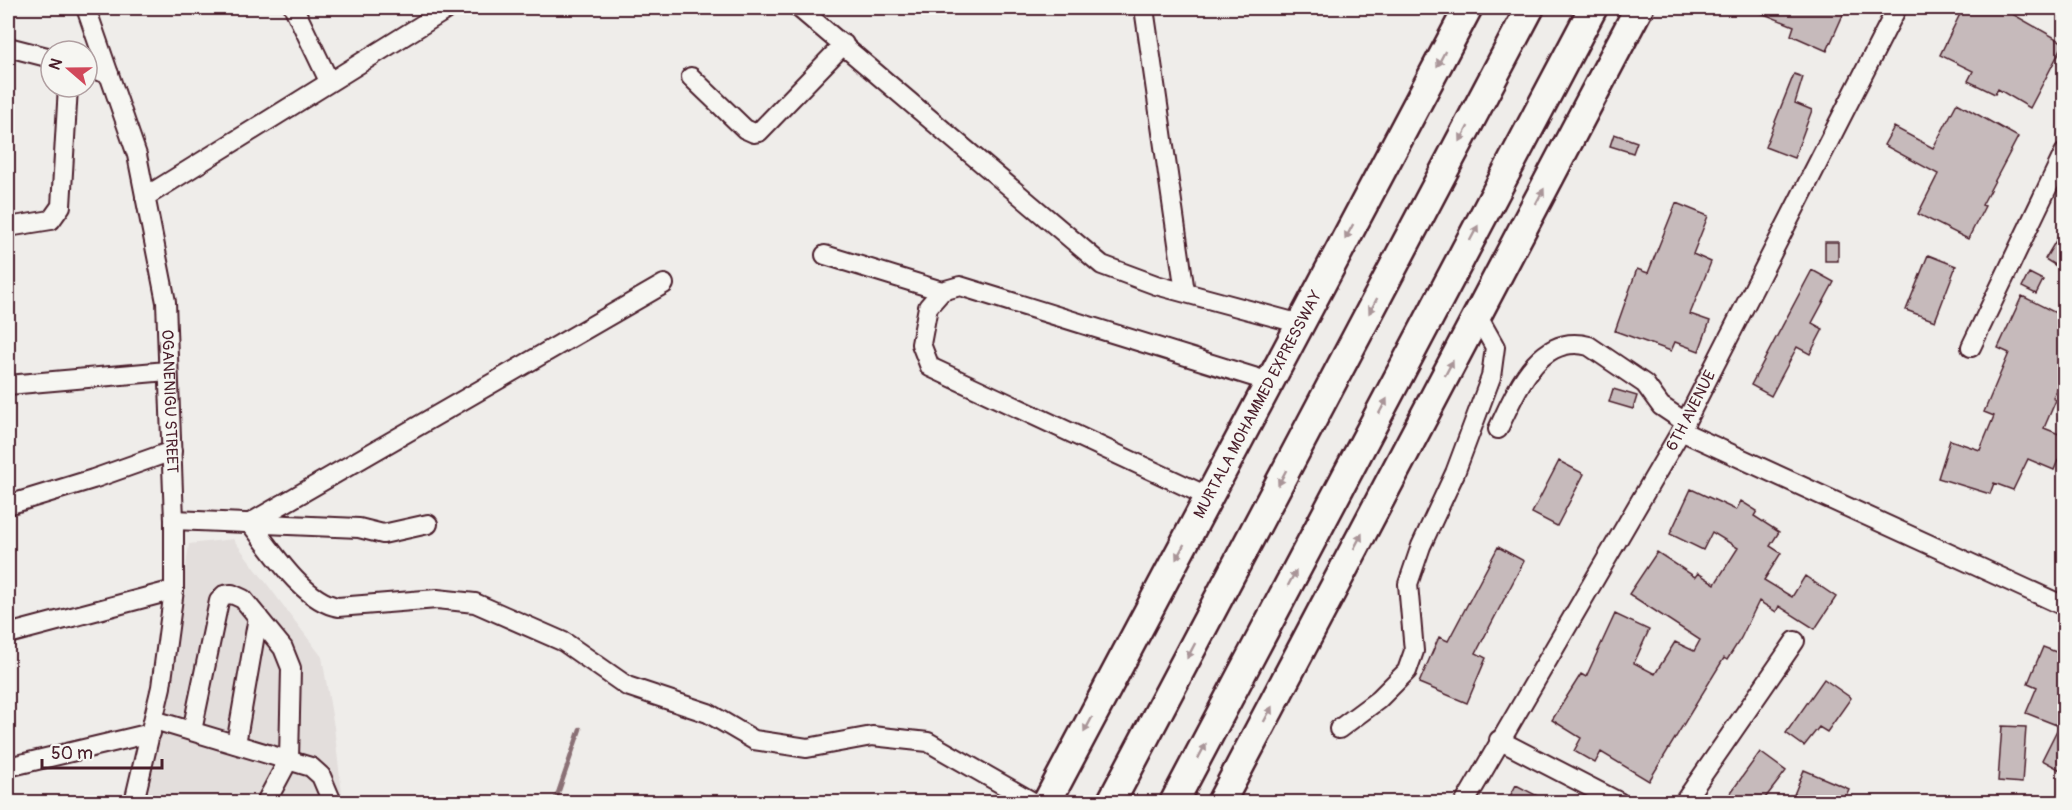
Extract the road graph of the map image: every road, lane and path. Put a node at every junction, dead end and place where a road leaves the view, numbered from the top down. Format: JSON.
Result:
{"nodes":[{"id":1,"x":86,"y":8,"type":"edge"},
{"id":2,"x":294,"y":8,"type":"edge"},
{"id":3,"x":449,"y":8,"type":"edge"},
{"id":4,"x":799,"y":8,"type":"edge"},
{"id":5,"x":1144,"y":8,"type":"edge"},
{"id":6,"x":1468,"y":8,"type":"edge"},
{"id":7,"x":1530,"y":8,"type":"edge"},
{"id":8,"x":1593,"y":8,"type":"edge"},
{"id":9,"x":1639,"y":8,"type":"edge"},
{"id":10,"x":1897,"y":8,"type":"edge"},
{"id":11,"x":844,"y":44,"type":"junction"},
{"id":12,"x":8,"y":47,"type":"edge"},
{"id":13,"x":39,"y":55,"type":"edge"},
{"id":14,"x":99,"y":71,"type":"edge"},
{"id":15,"x":109,"y":74,"type":"junction"},
{"id":16,"x":692,"y":77,"type":"dead end"},
{"id":17,"x":329,"y":81,"type":"junction"},
{"id":18,"x":67,"y":99,"type":"edge"},
{"id":19,"x":2064,"y":153,"type":"edge"},
{"id":20,"x":145,"y":197,"type":"junction"},
{"id":21,"x":8,"y":227,"type":"edge"},
{"id":22,"x":825,"y":255,"type":"dead end"},
{"id":23,"x":664,"y":284,"type":"dead end"},
{"id":24,"x":942,"y":291,"type":"junction"},
{"id":25,"x":1185,"y":292,"type":"junction"},
{"id":26,"x":1477,"y":315,"type":"junction"},
{"id":27,"x":1300,"y":324,"type":"junction"},
{"id":28,"x":1971,"y":347,"type":"dead end"},
{"id":29,"x":167,"y":370,"type":"junction"},
{"id":30,"x":1270,"y":382,"type":"junction"},
{"id":31,"x":8,"y":385,"type":"edge"},
{"id":32,"x":1683,"y":427,"type":"junction"},
{"id":33,"x":1498,"y":429,"type":"dead end"},
{"id":34,"x":172,"y":451,"type":"junction"},
{"id":35,"x":1209,"y":497,"type":"junction"},
{"id":36,"x":8,"y":505,"type":"edge"},
{"id":37,"x":174,"y":520,"type":"junction"},
{"id":38,"x":250,"y":523,"type":"junction"},
{"id":39,"x":428,"y":524,"type":"dead end"},
{"id":40,"x":174,"y":590,"type":"junction"},
{"id":41,"x":2064,"y":606,"type":"edge"},
{"id":42,"x":258,"y":617,"type":"junction"},
{"id":43,"x":8,"y":634,"type":"edge"},
{"id":44,"x":1795,"y":641,"type":"dead end"},
{"id":45,"x":152,"y":726,"type":"junction"},
{"id":46,"x":1339,"y":729,"type":"dead end"},
{"id":47,"x":192,"y":731,"type":"junction"},
{"id":48,"x":1499,"y":740,"type":"junction"},
{"id":49,"x":236,"y":744,"type":"junction"},
{"id":50,"x":289,"y":759,"type":"junction"},
{"id":51,"x":8,"y":767,"type":"edge"},
{"id":52,"x":134,"y":802,"type":"edge"},
{"id":53,"x":266,"y":802,"type":"edge"},
{"id":54,"x":332,"y":802,"type":"edge"},
{"id":55,"x":1033,"y":802,"type":"edge"},
{"id":56,"x":1047,"y":802,"type":"edge"},
{"id":57,"x":1111,"y":802,"type":"edge"},
{"id":58,"x":1174,"y":802,"type":"edge"},
{"id":59,"x":1221,"y":802,"type":"edge"},
{"id":60,"x":1465,"y":802,"type":"edge"},
{"id":61,"x":1619,"y":802,"type":"edge"},
{"id":62,"x":1684,"y":802,"type":"edge"}],
"edges":[{"from":1,"to":15,"type":"street","name":"OGANENIGU STREET"},
{"from":2,"to":17,"type":"street"},
{"from":3,"to":17,"type":"street"},
{"from":4,"to":11,"type":"street"},
{"from":5,"to":25,"type":"street"},
{"from":6,"to":27,"type":"highway","name":"MURTALA MOHAMMED EXPRESSWAY","one_way":true},
{"from":7,"to":57,"type":"highway","one_way":true},
{"from":58,"to":8,"type":"highway","one_way":true},
{"from":26,"to":9,"type":"highway","one_way":true},
{"from":10,"to":32,"type":"street","name":"6TH AVENUE"},
{"from":11,"to":16,"type":"street"},
{"from":11,"to":25,"type":"street"},
{"from":12,"to":13,"type":"street"},
{"from":14,"to":15,"type":"street"},
{"from":15,"to":20,"type":"street","name":"OGANENIGU STREET"},
{"from":17,"to":20,"type":"street"},
{"from":18,"to":21,"type":"street"},
{"from":19,"to":28,"type":"street"},
{"from":20,"to":29,"type":"street","name":"OGANENIGU STREET"},
{"from":22,"to":24,"type":"street"},
{"from":23,"to":38,"type":"street"},
{"from":24,"to":30,"type":"street"},
{"from":24,"to":35,"type":"street"},
{"from":25,"to":27,"type":"street"},
{"from":26,"to":46,"type":"street"},
{"from":59,"to":26,"type":"highway","one_way":true},
{"from":27,"to":30,"type":"highway","name":"MURTALA MOHAMMED EXPRESSWAY"},
{"from":29,"to":31,"type":"street"},
{"from":29,"to":34,"type":"street","name":"OGANENIGU STREET"},
{"from":30,"to":35,"type":"highway","name":"MURTALA MOHAMMED EXPRESSWAY"},
{"from":32,"to":33,"type":"street"},
{"from":32,"to":41,"type":"street"},
{"from":32,"to":48,"type":"street","name":"6TH AVENUE"},
{"from":34,"to":36,"type":"street"},
{"from":34,"to":37,"type":"street","name":"OGANENIGU STREET"},
{"from":35,"to":56,"type":"highway","name":"MURTALA MOHAMMED EXPRESSWAY","one_way":true},
{"from":37,"to":38,"type":"street"},
{"from":37,"to":40,"type":"street","name":"OGANENIGU STREET"},
{"from":38,"to":39,"type":"street"},
{"from":38,"to":55,"type":"street"},
{"from":40,"to":43,"type":"street"},
{"from":40,"to":45,"type":"street","name":"OGANENIGU STREET"},
{"from":42,"to":47,"type":"street"},
{"from":42,"to":49,"type":"street"},
{"from":42,"to":50,"type":"street"},
{"from":44,"to":62,"type":"street"},
{"from":45,"to":47,"type":"street"},
{"from":45,"to":51,"type":"street"},
{"from":45,"to":52,"type":"street","name":"OGANENIGU STREET"},
{"from":47,"to":49,"type":"street"},
{"from":48,"to":60,"type":"street","name":"6TH AVENUE"},
{"from":48,"to":61,"type":"street"},
{"from":49,"to":50,"type":"street"},
{"from":50,"to":53,"type":"street"},
{"from":50,"to":54,"type":"street"}]}
